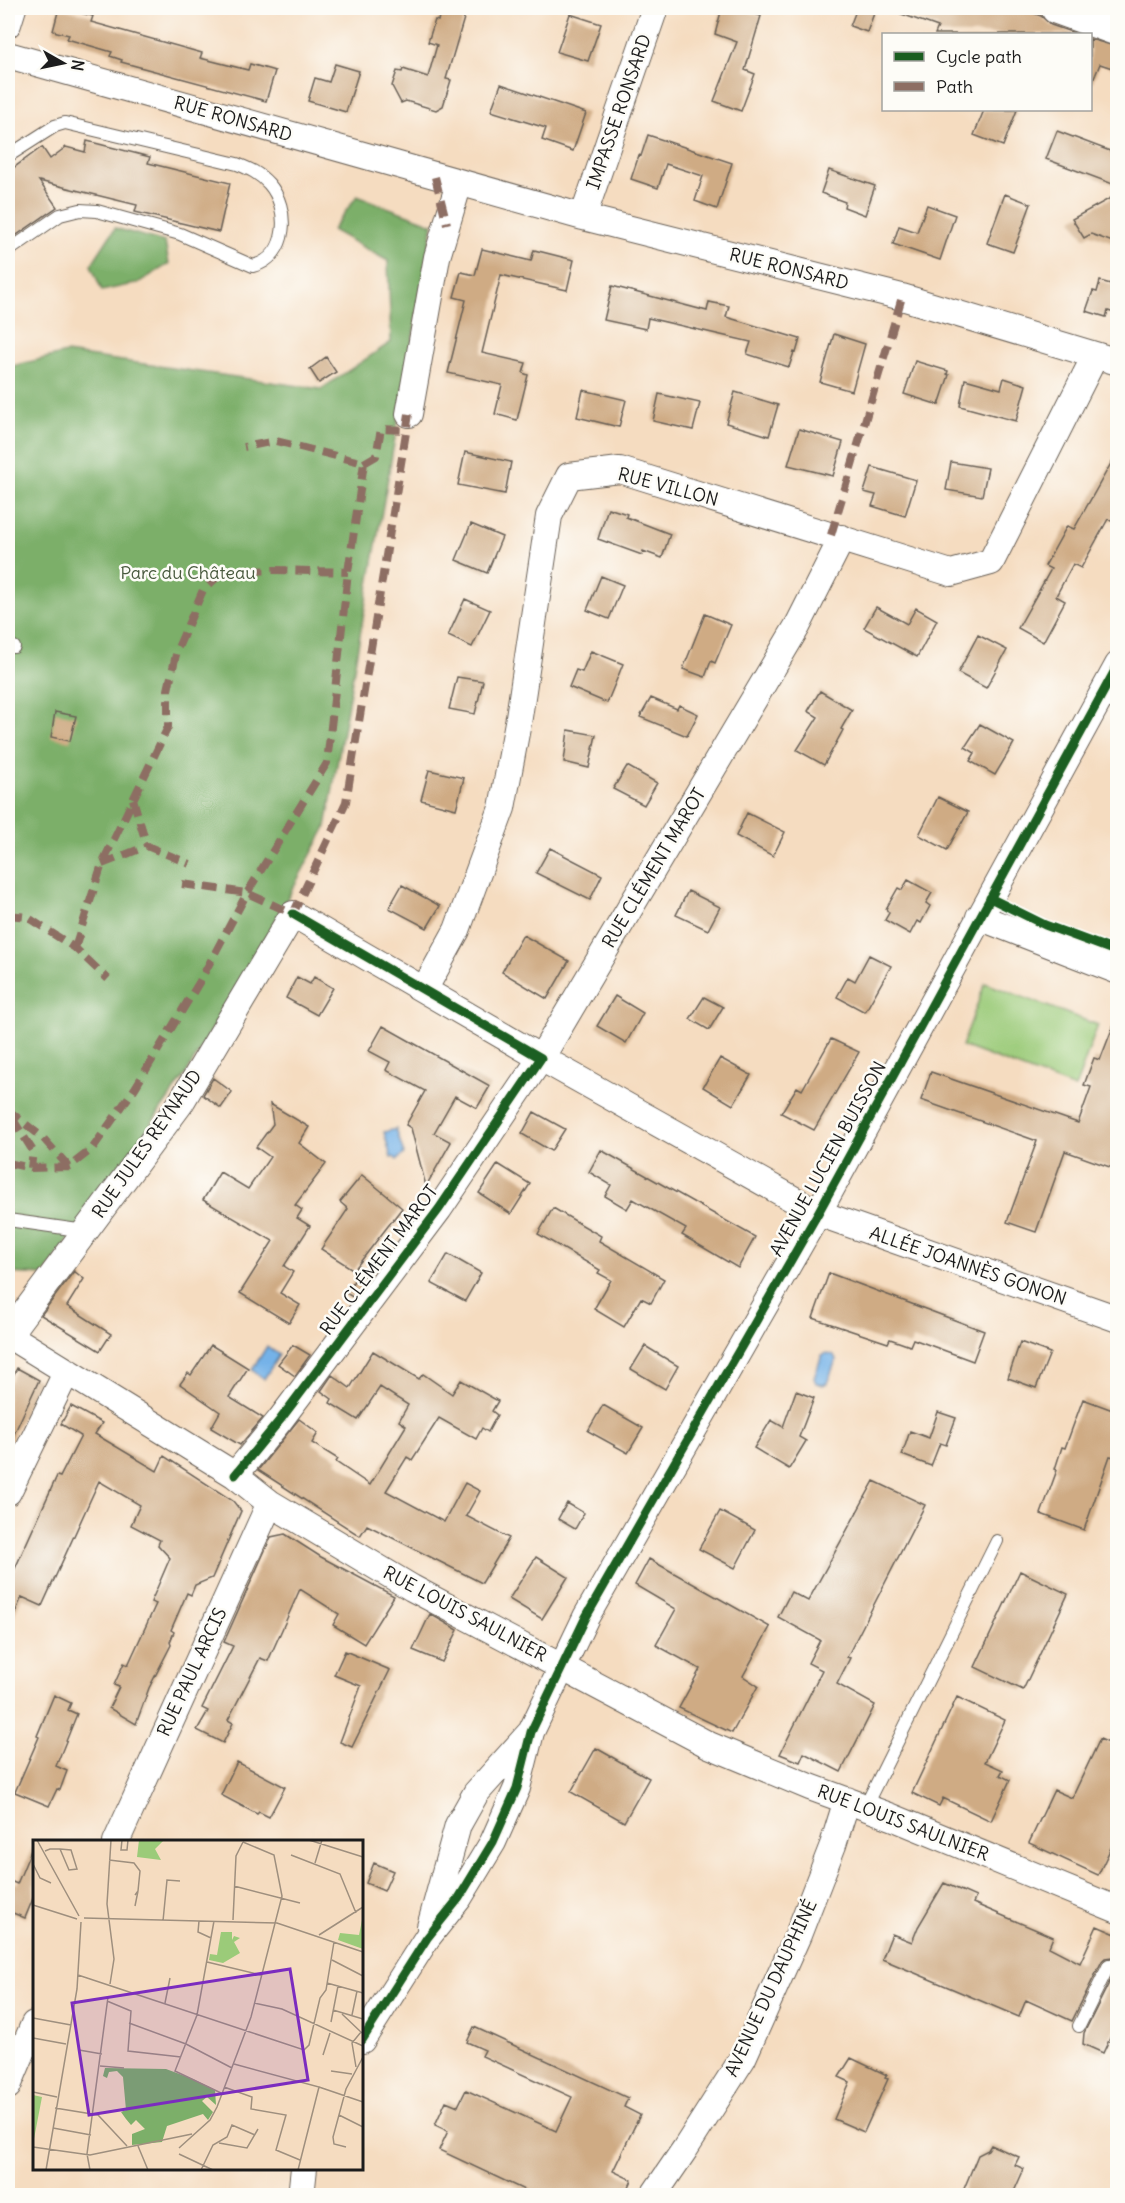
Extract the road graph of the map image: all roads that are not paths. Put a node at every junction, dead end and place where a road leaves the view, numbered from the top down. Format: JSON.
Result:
{"nodes":[{"id":1,"x":13,"y":8,"type":"edge"},
{"id":2,"x":655,"y":8,"type":"edge"},
{"id":3,"x":1057,"y":8,"type":"edge"},
{"id":4,"x":8,"y":24,"type":"edge"},
{"id":5,"x":1118,"y":30,"type":"edge"},
{"id":6,"x":8,"y":55,"type":"edge"},
{"id":7,"x":8,"y":156,"type":"edge"},
{"id":8,"x":459,"y":183,"type":"junction"},
{"id":9,"x":583,"y":217,"type":"junction"},
{"id":10,"x":8,"y":251,"type":"edge"},
{"id":11,"x":1106,"y":359,"type":"edge"},
{"id":12,"x":409,"y":414,"type":"dead end"},
{"id":13,"x":842,"y":538,"type":"junction"},
{"id":14,"x":1118,"y":665,"type":"edge"},
{"id":15,"x":1109,"y":701,"type":"edge"},
{"id":16,"x":293,"y":914,"type":"joint"},
{"id":17,"x":979,"y":917,"type":"junction"},
{"id":18,"x":1118,"y":971,"type":"edge"},
{"id":19,"x":424,"y":990,"type":"junction"},
{"id":20,"x":541,"y":1058,"type":"junction"},
{"id":21,"x":818,"y":1214,"type":"junction"},
{"id":22,"x":8,"y":1220,"type":"edge"},
{"id":23,"x":85,"y":1231,"type":"junction"},
{"id":24,"x":1118,"y":1319,"type":"edge"},
{"id":25,"x":8,"y":1335,"type":"edge"},
{"id":26,"x":67,"y":1371,"type":"junction"},
{"id":27,"x":235,"y":1475,"type":"junction"},
{"id":28,"x":8,"y":1492,"type":"edge"},
{"id":29,"x":270,"y":1503,"type":"junction"},
{"id":30,"x":997,"y":1541,"type":"dead end"},
{"id":31,"x":562,"y":1666,"type":"junction"},
{"id":32,"x":531,"y":1732,"type":"junction"},
{"id":33,"x":856,"y":1804,"type":"junction"},
{"id":34,"x":117,"y":1840,"type":"edge"},
{"id":35,"x":1115,"y":1903,"type":"edge"},
{"id":36,"x":427,"y":1938,"type":"junction"},
{"id":37,"x":1109,"y":1965,"type":"dead end"},
{"id":38,"x":33,"y":2026,"type":"edge"},
{"id":39,"x":1079,"y":2026,"type":"dead end"},
{"id":40,"x":363,"y":2038,"type":"edge"},
{"id":41,"x":8,"y":2086,"type":"edge"},
{"id":42,"x":304,"y":2170,"type":"edge"},
{"id":43,"x":301,"y":2196,"type":"edge"},
{"id":44,"x":653,"y":2196,"type":"edge"}],
"edges":[{"from":1,"to":4,"type":"street"},
{"from":2,"to":9,"type":"street","name":"IMPASSE RONSARD"},
{"from":3,"to":5,"type":"street"},
{"from":6,"to":8,"type":"street","name":"RUE RONSARD"},
{"from":7,"to":10,"type":"lane"},
{"from":8,"to":9,"type":"street","name":"RUE RONSARD"},
{"from":8,"to":12,"type":"street"},
{"from":9,"to":11,"type":"street","name":"RUE RONSARD"},
{"from":11,"to":13,"type":"street","name":"RUE VILLON"},
{"from":13,"to":19,"type":"street","name":"RUE VILLON"},
{"from":13,"to":20,"type":"street","name":"RUE CLÉMENT MAROT"},
{"from":14,"to":15,"type":"street","name":"AVENUE LUCIEN BUISSON"},
{"from":15,"to":17,"type":"street","name":"AVENUE LUCIEN BUISSON"},
{"from":16,"to":19,"type":"street","name":"ALLÉE JOANNÈS GONON"},
{"from":16,"to":23,"type":"street","name":"RUE JULES REYNAUD"},
{"from":17,"to":18,"type":"street"},
{"from":17,"to":21,"type":"street","name":"AVENUE LUCIEN BUISSON"},
{"from":19,"to":20,"type":"street","name":"ALLÉE JOANNÈS GONON"},
{"from":20,"to":21,"type":"street","name":"ALLÉE JOANNÈS GONON"},
{"from":20,"to":27,"type":"street","name":"RUE CLÉMENT MAROT"},
{"from":21,"to":24,"type":"street","name":"ALLÉE JOANNÈS GONON"},
{"from":21,"to":31,"type":"street","name":"AVENUE LUCIEN BUISSON"},
{"from":22,"to":23,"type":"lane"},
{"from":23,"to":25,"type":"street","name":"RUE JULES REYNAUD"},
{"from":25,"to":26,"type":"street","name":"RUE LOUIS SAULNIER"},
{"from":26,"to":27,"type":"street","name":"RUE LOUIS SAULNIER"},
{"from":26,"to":28,"type":"street"},
{"from":27,"to":29,"type":"street","name":"RUE LOUIS SAULNIER"},
{"from":29,"to":31,"type":"street","name":"RUE LOUIS SAULNIER"},
{"from":29,"to":34,"type":"street","name":"RUE PAUL ARCIS"},
{"from":30,"to":33,"type":"lane"},
{"from":31,"to":32,"type":"street","name":"AVENUE LUCIEN BUISSON"},
{"from":31,"to":33,"type":"street","name":"RUE LOUIS SAULNIER"},
{"from":32,"to":36,"type":"street"},
{"from":32,"to":36,"type":"street"},
{"from":33,"to":35,"type":"street","name":"RUE LOUIS SAULNIER"},
{"from":33,"to":44,"type":"street","name":"AVENUE DU DAUPHINÉ"},
{"from":36,"to":40,"type":"street"},
{"from":37,"to":39,"type":"lane"},
{"from":38,"to":41,"type":"street"},
{"from":42,"to":43,"type":"street"}]}
